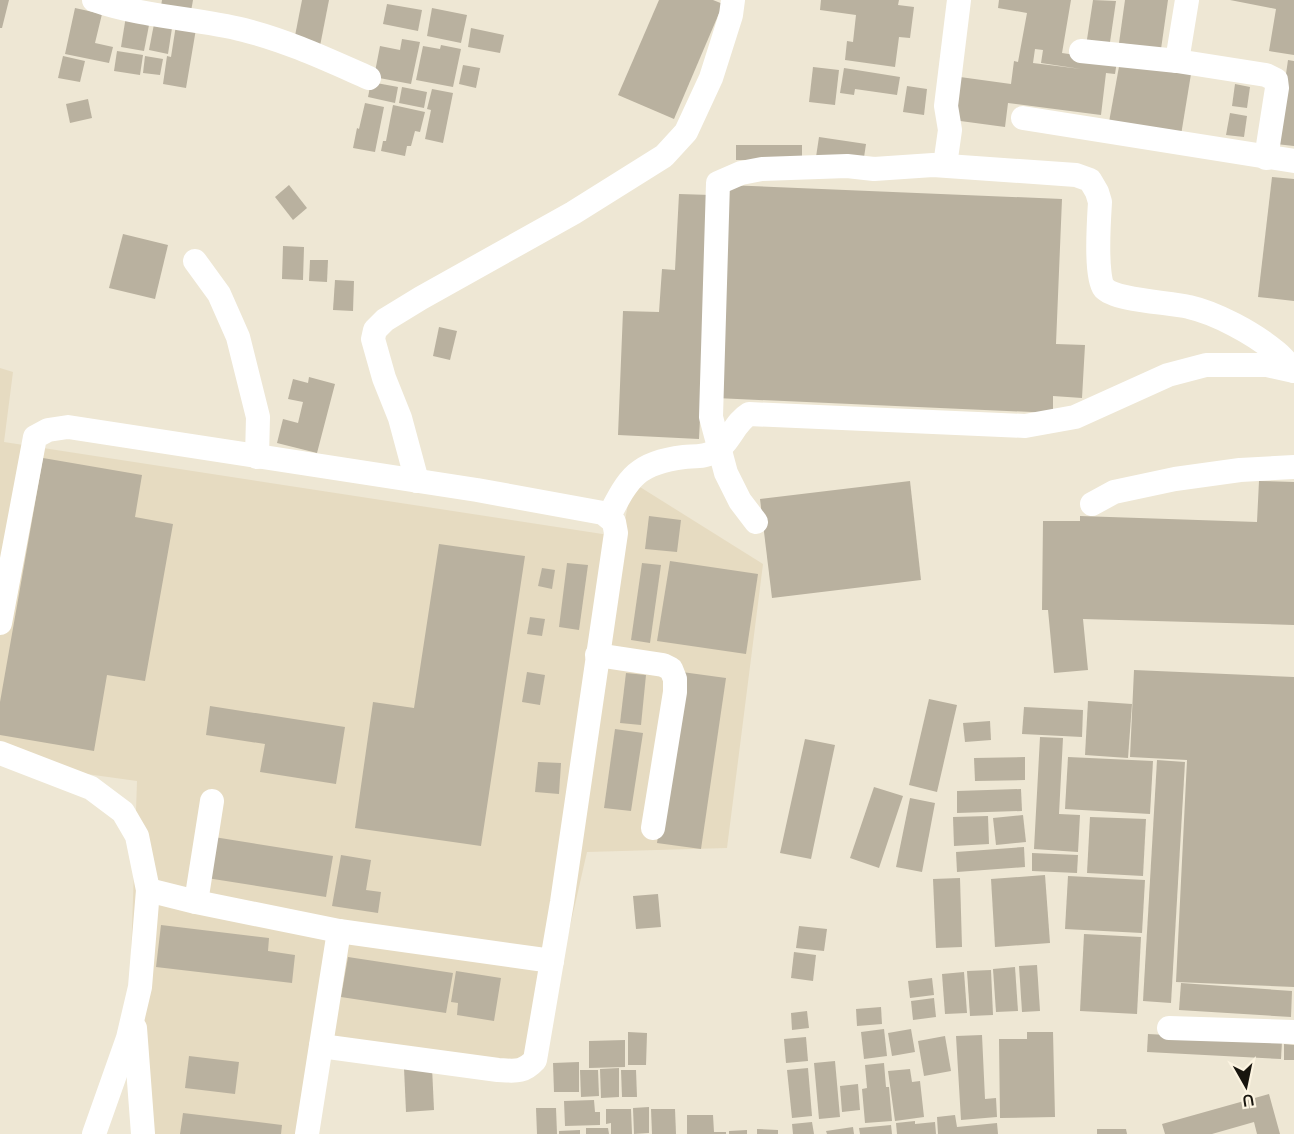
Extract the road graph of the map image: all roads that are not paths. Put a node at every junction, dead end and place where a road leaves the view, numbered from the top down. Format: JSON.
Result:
{"nodes":[{"id":1,"x":94,"y":0,"type":"edge"},
{"id":2,"x":733,"y":0,"type":"edge"},
{"id":3,"x":959,"y":0,"type":"edge"},
{"id":4,"x":1187,"y":0,"type":"edge"},
{"id":5,"x":1081,"y":51,"type":"dead end"},
{"id":6,"x":1177,"y":61,"type":"junction"},
{"id":7,"x":369,"y":78,"type":"dead end"},
{"id":8,"x":1023,"y":118,"type":"dead end"},
{"id":9,"x":1266,"y":158,"type":"junction"},
{"id":10,"x":1294,"y":161,"type":"edge"},
{"id":11,"x":945,"y":165,"type":"junction"},
{"id":12,"x":195,"y":261,"type":"dead end"},
{"id":13,"x":1294,"y":371,"type":"edge"},
{"id":14,"x":721,"y":447,"type":"junction"},
{"id":15,"x":257,"y":457,"type":"junction"},
{"id":16,"x":1294,"y":467,"type":"edge"},
{"id":17,"x":417,"y":481,"type":"junction"},
{"id":18,"x":1092,"y":504,"type":"dead end"},
{"id":19,"x":609,"y":516,"type":"junction"},
{"id":20,"x":756,"y":522,"type":"dead end"},
{"id":21,"x":0,"y":623,"type":"edge"},
{"id":22,"x":597,"y":656,"type":"junction"},
{"id":23,"x":0,"y":753,"type":"edge"},
{"id":24,"x":212,"y":801,"type":"dead end"},
{"id":25,"x":652,"y":828,"type":"dead end"},
{"id":26,"x":148,"y":890,"type":"junction"},
{"id":27,"x":196,"y":902,"type":"junction"},
{"id":28,"x":339,"y":931,"type":"junction"},
{"id":29,"x":552,"y":962,"type":"junction"},
{"id":30,"x":134,"y":1011,"type":"junction"},
{"id":31,"x":1169,"y":1028,"type":"dead end"},
{"id":32,"x":1294,"y":1032,"type":"edge"},
{"id":33,"x":321,"y":1046,"type":"junction"},
{"id":34,"x":94,"y":1134,"type":"edge"},
{"id":35,"x":143,"y":1134,"type":"edge"},
{"id":36,"x":307,"y":1134,"type":"edge"}],
"edges":[{"from":1,"to":7,"type":"street"},
{"from":2,"to":17,"type":"street"},
{"from":3,"to":11,"type":"street"},
{"from":4,"to":6,"type":"street"},
{"from":5,"to":6,"type":"street"},
{"from":6,"to":9,"type":"street"},
{"from":8,"to":9,"type":"street"},
{"from":9,"to":10,"type":"street"},
{"from":11,"to":13,"type":"street"},
{"from":11,"to":14,"type":"street"},
{"from":12,"to":15,"type":"street"},
{"from":13,"to":14,"type":"street"},
{"from":14,"to":19,"type":"street"},
{"from":14,"to":20,"type":"street"},
{"from":15,"to":17,"type":"street"},
{"from":15,"to":21,"type":"street"},
{"from":16,"to":18,"type":"street"},
{"from":17,"to":19,"type":"street"},
{"from":19,"to":22,"type":"street"},
{"from":22,"to":25,"type":"street"},
{"from":22,"to":29,"type":"street"},
{"from":23,"to":26,"type":"street"},
{"from":24,"to":27,"type":"street"},
{"from":26,"to":27,"type":"street"},
{"from":26,"to":30,"type":"street"},
{"from":27,"to":28,"type":"street"},
{"from":28,"to":29,"type":"street"},
{"from":28,"to":33,"type":"street"},
{"from":29,"to":33,"type":"street"},
{"from":30,"to":34,"type":"street"},
{"from":30,"to":35,"type":"street"},
{"from":31,"to":32,"type":"street"},
{"from":33,"to":36,"type":"street"}]}
